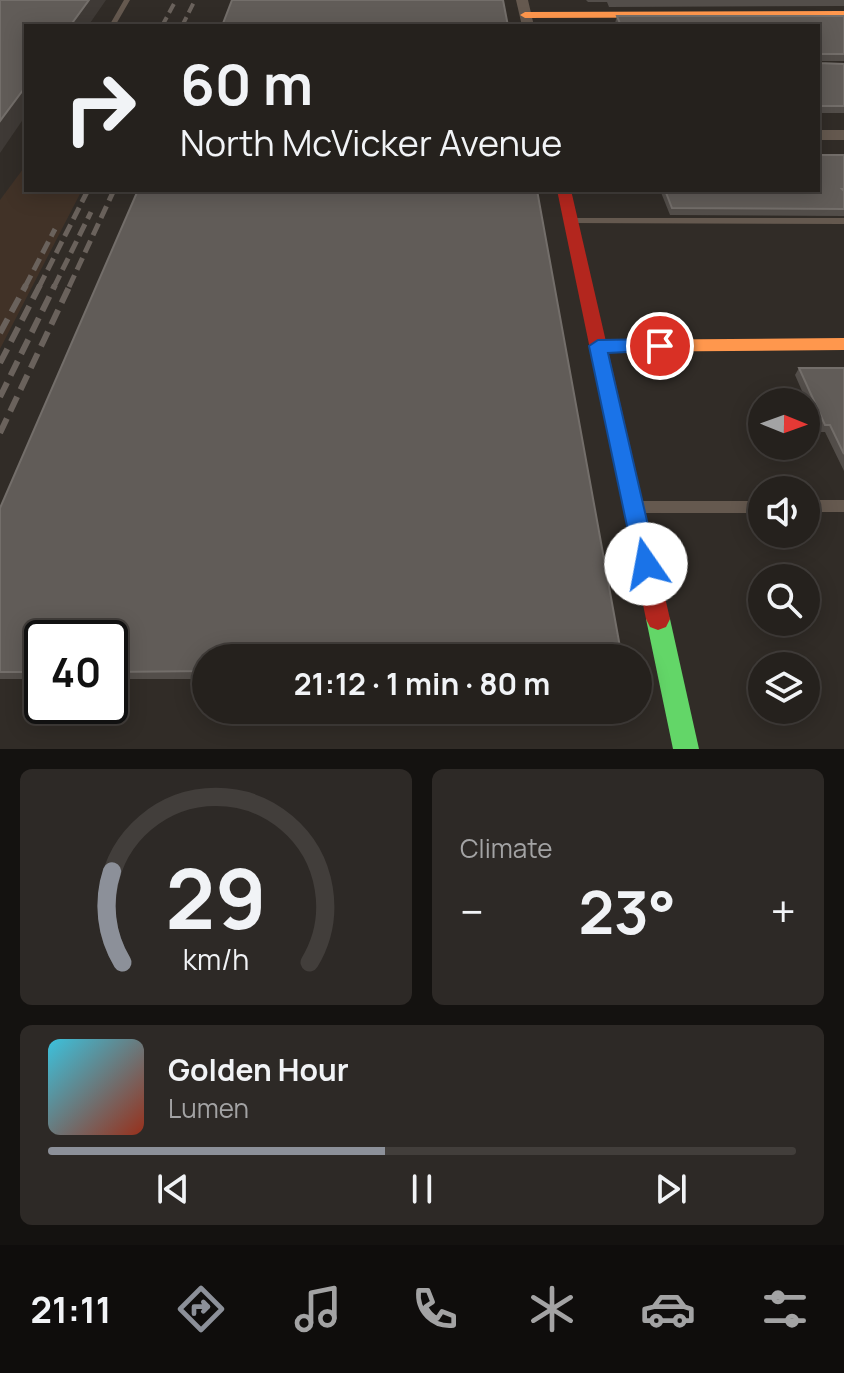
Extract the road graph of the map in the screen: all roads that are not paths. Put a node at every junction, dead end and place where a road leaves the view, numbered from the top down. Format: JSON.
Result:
{"nodes":[{"id":1,"x":127,"y":0,"type":"edge"},
{"id":2,"x":525,"y":14,"type":"edge"},
{"id":3,"x":844,"y":14,"type":"edge"},
{"id":4,"x":113,"y":24,"type":"edge"},
{"id":5,"x":820,"y":135,"type":"edge"},
{"id":6,"x":844,"y":135,"type":"edge"},
{"id":7,"x":564,"y":192,"type":"edge"},
{"id":8,"x":571,"y":221,"type":"junction"},
{"id":9,"x":844,"y":221,"type":"edge"},
{"id":10,"x":844,"y":344,"type":"edge"},
{"id":11,"x":598,"y":346,"type":"junction"},
{"id":12,"x":820,"y":506,"type":"edge"},
{"id":13,"x":844,"y":506,"type":"edge"},
{"id":14,"x":634,"y":507,"type":"junction"},
{"id":15,"x":748,"y":507,"type":"edge"},
{"id":16,"x":686,"y":749,"type":"edge"}],
"edges":[{"from":1,"to":4,"type":"lane"},
{"from":2,"to":3,"type":"street"},
{"from":5,"to":6,"type":"street"},
{"from":7,"to":8,"type":"street"},
{"from":8,"to":9,"type":"lane"},
{"from":8,"to":11,"type":"street"},
{"from":10,"to":11,"type":"street"},
{"from":11,"to":14,"type":"street"},
{"from":12,"to":13,"type":"lane"},
{"from":14,"to":15,"type":"lane"},
{"from":14,"to":16,"type":"street"}]}
